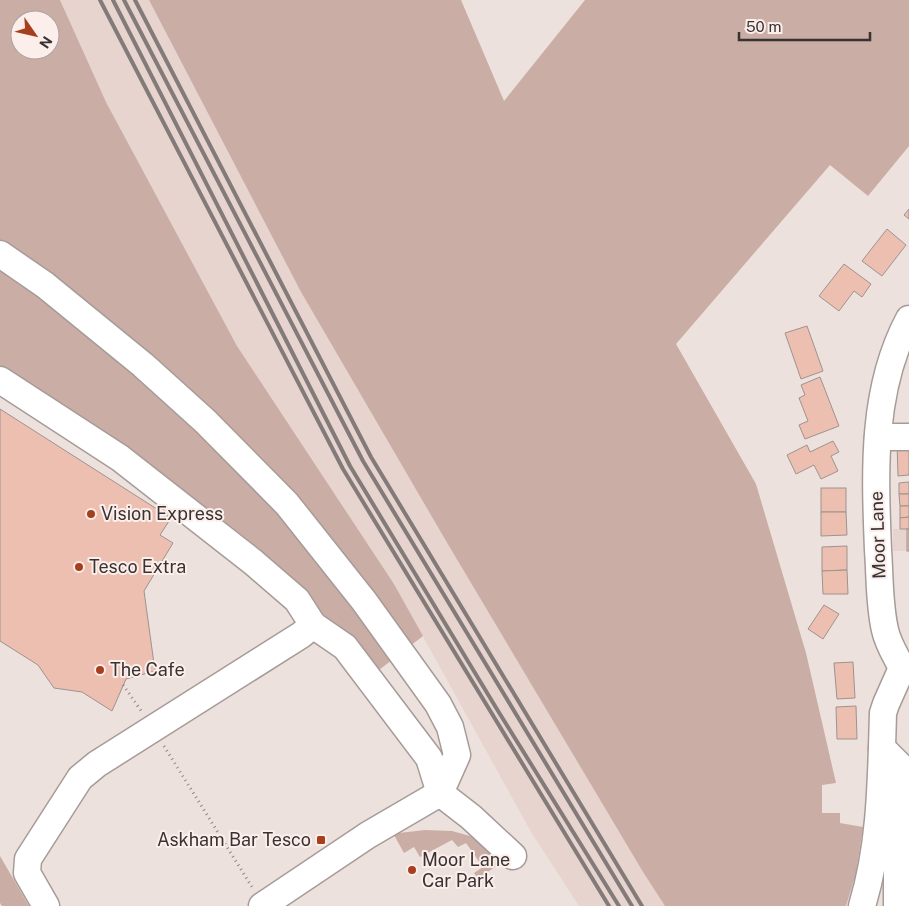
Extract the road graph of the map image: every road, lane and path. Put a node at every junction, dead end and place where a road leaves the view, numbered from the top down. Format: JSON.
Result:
{"nodes":[{"id":1,"x":0,"y":254,"type":"edge"},
{"id":2,"x":909,"y":319,"type":"edge"},
{"id":3,"x":0,"y":380,"type":"edge"},
{"id":4,"x":909,"y":437,"type":"edge"},
{"id":5,"x":878,"y":438,"type":"junction"},
{"id":6,"x":313,"y":625,"type":"junction"},
{"id":7,"x":906,"y":668,"type":"edge"},
{"id":8,"x":123,"y":686,"type":"dead end"},
{"id":9,"x":153,"y":728,"type":"junction"},
{"id":10,"x":882,"y":748,"type":"junction"},
{"id":11,"x":440,"y":793,"type":"junction"},
{"id":12,"x":513,"y":856,"type":"dead end"},
{"id":13,"x":46,"y":906,"type":"edge"},
{"id":14,"x":262,"y":906,"type":"edge"},
{"id":15,"x":862,"y":906,"type":"edge"},
{"id":16,"x":897,"y":906,"type":"edge"}],
"edges":[{"from":1,"to":11,"type":"street"},
{"from":2,"to":5,"type":"street","name":"Moor Lane"},
{"from":3,"to":6,"type":"street"},
{"from":4,"to":5,"type":"street"},
{"from":5,"to":7,"type":"street","name":"Moor Lane"},
{"from":6,"to":9,"type":"street"},
{"from":6,"to":11,"type":"street"},
{"from":7,"to":10,"type":"street","name":"Moor Lane"},
{"from":8,"to":9,"type":"path"},
{"from":9,"to":13,"type":"street"},
{"from":9,"to":14,"type":"path"},
{"from":10,"to":15,"type":"street","name":"Moor Lane"},
{"from":10,"to":16,"type":"street"},
{"from":11,"to":12,"type":"street"},
{"from":11,"to":14,"type":"street"}]}
